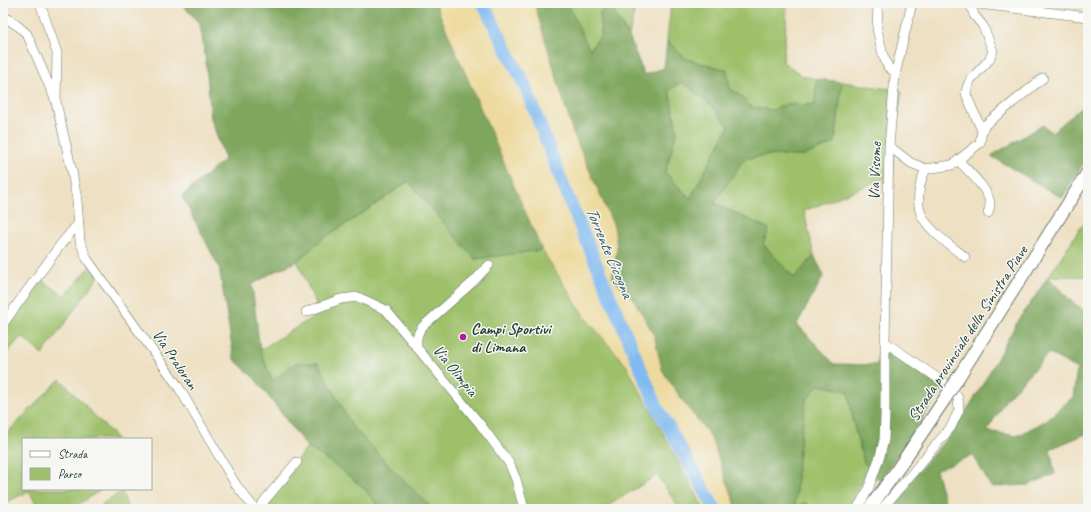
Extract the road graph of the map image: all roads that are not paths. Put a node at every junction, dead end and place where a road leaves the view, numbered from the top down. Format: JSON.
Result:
{"nodes":[{"id":1,"x":40,"y":3,"type":"edge"},
{"id":2,"x":878,"y":3,"type":"edge"},
{"id":3,"x":912,"y":3,"type":"edge"},
{"id":4,"x":970,"y":3,"type":"edge"},
{"id":5,"x":3,"y":16,"type":"edge"},
{"id":6,"x":1088,"y":17,"type":"edge"},
{"id":7,"x":896,"y":73,"type":"junction"},
{"id":8,"x":1043,"y":78,"type":"dead end"},
{"id":9,"x":56,"y":102,"type":"junction"},
{"id":10,"x":982,"y":132,"type":"junction"},
{"id":11,"x":889,"y":146,"type":"junction"},
{"id":12,"x":958,"y":160,"type":"junction"},
{"id":13,"x":926,"y":169,"type":"junction"},
{"id":14,"x":1088,"y":172,"type":"edge"},
{"id":15,"x":988,"y":213,"type":"dead end"},
{"id":16,"x":78,"y":224,"type":"junction"},
{"id":17,"x":965,"y":257,"type":"dead end"},
{"id":18,"x":489,"y":265,"type":"dead end"},
{"id":19,"x":306,"y":312,"type":"dead end"},
{"id":20,"x":3,"y":324,"type":"edge"},
{"id":21,"x":885,"y":342,"type":"junction"},
{"id":22,"x":417,"y":346,"type":"junction"},
{"id":23,"x":297,"y":462,"type":"dead end"},
{"id":24,"x":255,"y":509,"type":"edge"},
{"id":25,"x":259,"y":509,"type":"edge"},
{"id":26,"x":524,"y":509,"type":"edge"},
{"id":27,"x":857,"y":509,"type":"edge"},
{"id":28,"x":869,"y":509,"type":"edge"},
{"id":29,"x":882,"y":509,"type":"edge"}],
"edges":[{"from":1,"to":9,"type":"street","name":"Via Praloran"},
{"from":2,"to":7,"type":"street"},
{"from":3,"to":7,"type":"street","name":"Via Visome"},
{"from":4,"to":6,"type":"street"},
{"from":4,"to":10,"type":"street"},
{"from":5,"to":9,"type":"street","name":"Via Praloran"},
{"from":7,"to":11,"type":"street","name":"Via Visome"},
{"from":8,"to":10,"type":"street"},
{"from":9,"to":16,"type":"street","name":"Via Praloran"},
{"from":10,"to":12,"type":"street"},
{"from":11,"to":13,"type":"street"},
{"from":11,"to":21,"type":"street","name":"Via Visome"},
{"from":12,"to":13,"type":"street"},
{"from":12,"to":15,"type":"street"},
{"from":13,"to":17,"type":"street"},
{"from":14,"to":28,"type":"main road","name":"Strada provinciale della Sinistra Piave","bridge":true},
{"from":16,"to":20,"type":"street"},
{"from":16,"to":24,"type":"street","name":"Via Praloran"},
{"from":18,"to":22,"type":"street","name":"Via Olimpia"},
{"from":19,"to":22,"type":"street"},
{"from":21,"to":27,"type":"street","name":"Via Visome"},
{"from":21,"to":29,"type":"street"},
{"from":22,"to":26,"type":"street","name":"Via Olimpia"},
{"from":23,"to":25,"type":"street"}]}
